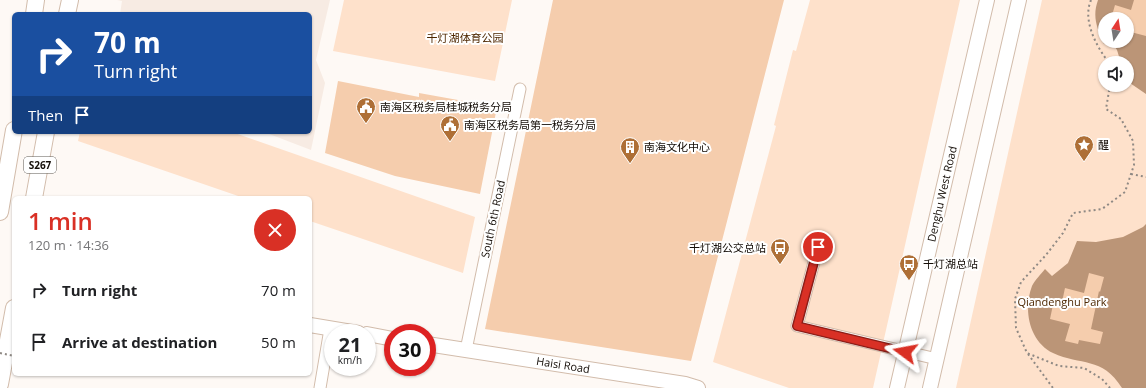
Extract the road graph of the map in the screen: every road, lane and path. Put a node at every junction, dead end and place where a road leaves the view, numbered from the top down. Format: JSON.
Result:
{"nodes":[{"id":1,"x":36,"y":0,"type":"edge"},
{"id":2,"x":70,"y":0,"type":"edge"},
{"id":3,"x":987,"y":0,"type":"edge"},
{"id":4,"x":1019,"y":0,"type":"edge"},
{"id":5,"x":1091,"y":0,"type":"edge"},
{"id":6,"x":34,"y":12,"type":"edge"},
{"id":7,"x":68,"y":12,"type":"edge"},
{"id":8,"x":1104,"y":56,"type":"edge"},
{"id":9,"x":520,"y":89,"type":"dead end"},
{"id":10,"x":1109,"y":92,"type":"edge"},
{"id":11,"x":13,"y":134,"type":"edge"},
{"id":12,"x":46,"y":134,"type":"edge"},
{"id":13,"x":1131,"y":174,"type":"junction"},
{"id":14,"x":1146,"y":177,"type":"edge"},
{"id":15,"x":34,"y":196,"type":"edge"},
{"id":16,"x":0,"y":212,"type":"edge"},
{"id":17,"x":818,"y":247,"type":"dead end"},
{"id":18,"x":12,"y":319,"type":"edge"},
{"id":19,"x":312,"y":325,"type":"edge"},
{"id":20,"x":324,"y":328,"type":"edge"},
{"id":21,"x":436,"y":345,"type":"edge"},
{"id":22,"x":466,"y":350,"type":"junction"},
{"id":23,"x":905,"y":352,"type":"junction"},
{"id":24,"x":0,"y":353,"type":"edge"},
{"id":25,"x":1027,"y":353,"type":"junction"},
{"id":26,"x":12,"y":356,"type":"edge"},
{"id":27,"x":937,"y":359,"type":"junction"},
{"id":28,"x":324,"y":364,"type":"edge"},
{"id":29,"x":0,"y":384,"type":"edge"},
{"id":30,"x":689,"y":387,"type":"edge"},
{"id":31,"x":320,"y":388,"type":"edge"},
{"id":32,"x":896,"y":388,"type":"edge"},
{"id":33,"x":930,"y":388,"type":"edge"},
{"id":34,"x":1053,"y":388,"type":"edge"},
{"id":35,"x":1110,"y":388,"type":"edge"}],
"edges":[{"from":1,"to":6,"type":"highway"},
{"from":2,"to":7,"type":"highway"},
{"from":3,"to":23,"type":"main road","name":"Denghu West Road"},
{"from":4,"to":27,"type":"main road"},
{"from":5,"to":8,"type":"path"},
{"from":9,"to":22,"type":"street","name":"South 6th Road"},
{"from":10,"to":13,"type":"path"},
{"from":11,"to":16,"type":"highway","number":"S267"},
{"from":12,"to":15,"type":"highway","number":"S267"},
{"from":13,"to":14,"type":"path"},
{"from":13,"to":25,"type":"path"},
{"from":17,"to":23,"type":"street"},
{"from":18,"to":29,"type":"highway"},
{"from":19,"to":20,"type":"main road"},
{"from":21,"to":22,"type":"main road","name":"Haisi Road"},
{"from":22,"to":30,"type":"main road","name":"Haisi Road"},
{"from":23,"to":27,"type":"street"},
{"from":23,"to":32,"type":"main road","name":"Denghu West Road"},
{"from":24,"to":26,"type":"path","bridge":true},
{"from":25,"to":34,"type":"path"},
{"from":25,"to":35,"type":"path"},
{"from":27,"to":33,"type":"main road"},
{"from":28,"to":31,"type":"street"}]}
